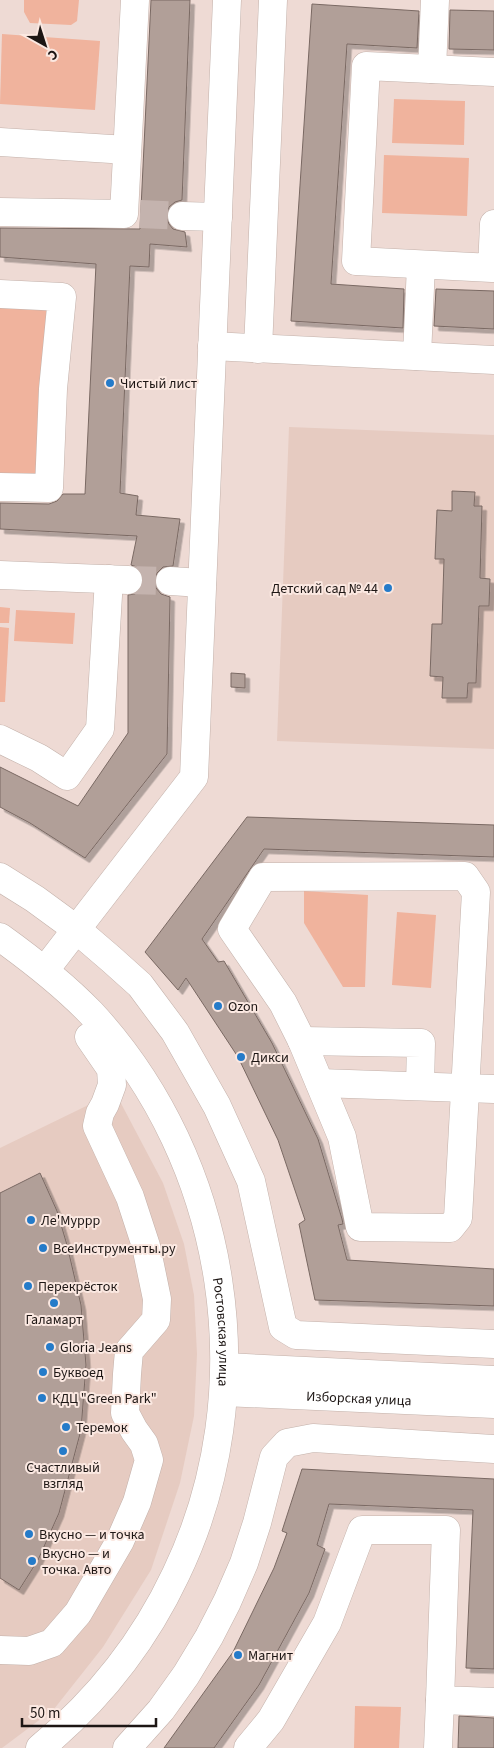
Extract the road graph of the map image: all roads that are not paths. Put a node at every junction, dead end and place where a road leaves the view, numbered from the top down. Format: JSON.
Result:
{"nodes":[{"id":1,"x":135,"y":0,"type":"edge"},
{"id":2,"x":228,"y":0,"type":"edge"},
{"id":3,"x":273,"y":0,"type":"edge"},
{"id":4,"x":435,"y":0,"type":"edge"},
{"id":5,"x":432,"y":69,"type":"junction"},
{"id":6,"x":494,"y":72,"type":"edge"},
{"id":7,"x":0,"y":142,"type":"edge"},
{"id":8,"x":127,"y":150,"type":"junction"},
{"id":9,"x":0,"y":212,"type":"edge"},
{"id":10,"x":182,"y":216,"type":"tunnel mouth"},
{"id":11,"x":218,"y":217,"type":"junction"},
{"id":12,"x":494,"y":224,"type":"edge"},
{"id":13,"x":422,"y":264,"type":"junction"},
{"id":14,"x":0,"y":294,"type":"edge"},
{"id":15,"x":212,"y":346,"type":"junction"},
{"id":16,"x":258,"y":349,"type":"junction"},
{"id":17,"x":417,"y":356,"type":"junction"},
{"id":18,"x":494,"y":360,"type":"edge"},
{"id":19,"x":0,"y":487,"type":"edge"},
{"id":20,"x":0,"y":576,"type":"edge"},
{"id":21,"x":170,"y":582,"type":"tunnel mouth"},
{"id":22,"x":202,"y":583,"type":"junction"},
{"id":23,"x":0,"y":739,"type":"edge"},
{"id":24,"x":0,"y":877,"type":"edge"},
{"id":25,"x":76,"y":929,"type":"junction"},
{"id":26,"x":0,"y":937,"type":"edge"},
{"id":27,"x":45,"y":970,"type":"junction"},
{"id":28,"x":70,"y":993,"type":"junction"},
{"id":29,"x":302,"y":1041,"type":"junction"},
{"id":30,"x":320,"y":1082,"type":"junction"},
{"id":31,"x":420,"y":1086,"type":"junction"},
{"id":32,"x":465,"y":1087,"type":"junction"},
{"id":33,"x":494,"y":1089,"type":"edge"},
{"id":34,"x":494,"y":1344,"type":"edge"},
{"id":35,"x":224,"y":1380,"type":"junction"},
{"id":36,"x":494,"y":1380,"type":"edge"},
{"id":37,"x":494,"y":1404,"type":"edge"},
{"id":38,"x":494,"y":1449,"type":"edge"},
{"id":39,"x":0,"y":1650,"type":"edge"},
{"id":40,"x":440,"y":1700,"type":"junction"},
{"id":41,"x":494,"y":1702,"type":"edge"},
{"id":42,"x":40,"y":1748,"type":"edge"},
{"id":43,"x":127,"y":1748,"type":"edge"},
{"id":44,"x":248,"y":1748,"type":"edge"},
{"id":45,"x":438,"y":1748,"type":"edge"}],
"edges":[{"from":1,"to":8,"type":"street"},
{"from":2,"to":11,"type":"street"},
{"from":3,"to":16,"type":"street"},
{"from":4,"to":5,"type":"street"},
{"from":5,"to":6,"type":"street"},
{"from":5,"to":13,"type":"street"},
{"from":7,"to":8,"type":"street"},
{"from":8,"to":9,"type":"street"},
{"from":10,"to":11,"type":"street"},
{"from":11,"to":15,"type":"street"},
{"from":12,"to":13,"type":"street"},
{"from":13,"to":17,"type":"street"},
{"from":14,"to":19,"type":"street"},
{"from":15,"to":16,"type":"street"},
{"from":15,"to":22,"type":"street"},
{"from":16,"to":17,"type":"street"},
{"from":17,"to":18,"type":"street"},
{"from":20,"to":23,"type":"street"},
{"from":21,"to":22,"type":"street"},
{"from":22,"to":25,"type":"street"},
{"from":24,"to":25,"type":"street"},
{"from":25,"to":27,"type":"street"},
{"from":25,"to":34,"type":"street"},
{"from":26,"to":27,"type":"street","name":"Ростовская улица"},
{"from":27,"to":28,"type":"street","name":"Ростовская улица"},
{"from":28,"to":35,"type":"street","name":"Ростовская улица"},
{"from":28,"to":39,"type":"street"},
{"from":29,"to":30,"type":"street"},
{"from":29,"to":31,"type":"street"},
{"from":29,"to":32,"type":"street"},
{"from":30,"to":31,"type":"street"},
{"from":30,"to":32,"type":"street"},
{"from":31,"to":32,"type":"street"},
{"from":32,"to":33,"type":"street"},
{"from":35,"to":36,"type":"street","name":"Изборская улица"},
{"from":35,"to":37,"type":"street","name":"Изборская улица"},
{"from":35,"to":42,"type":"street","name":"Ростовская улица"},
{"from":38,"to":43,"type":"street"},
{"from":40,"to":41,"type":"street"},
{"from":40,"to":44,"type":"street"},
{"from":40,"to":45,"type":"street"}]}
